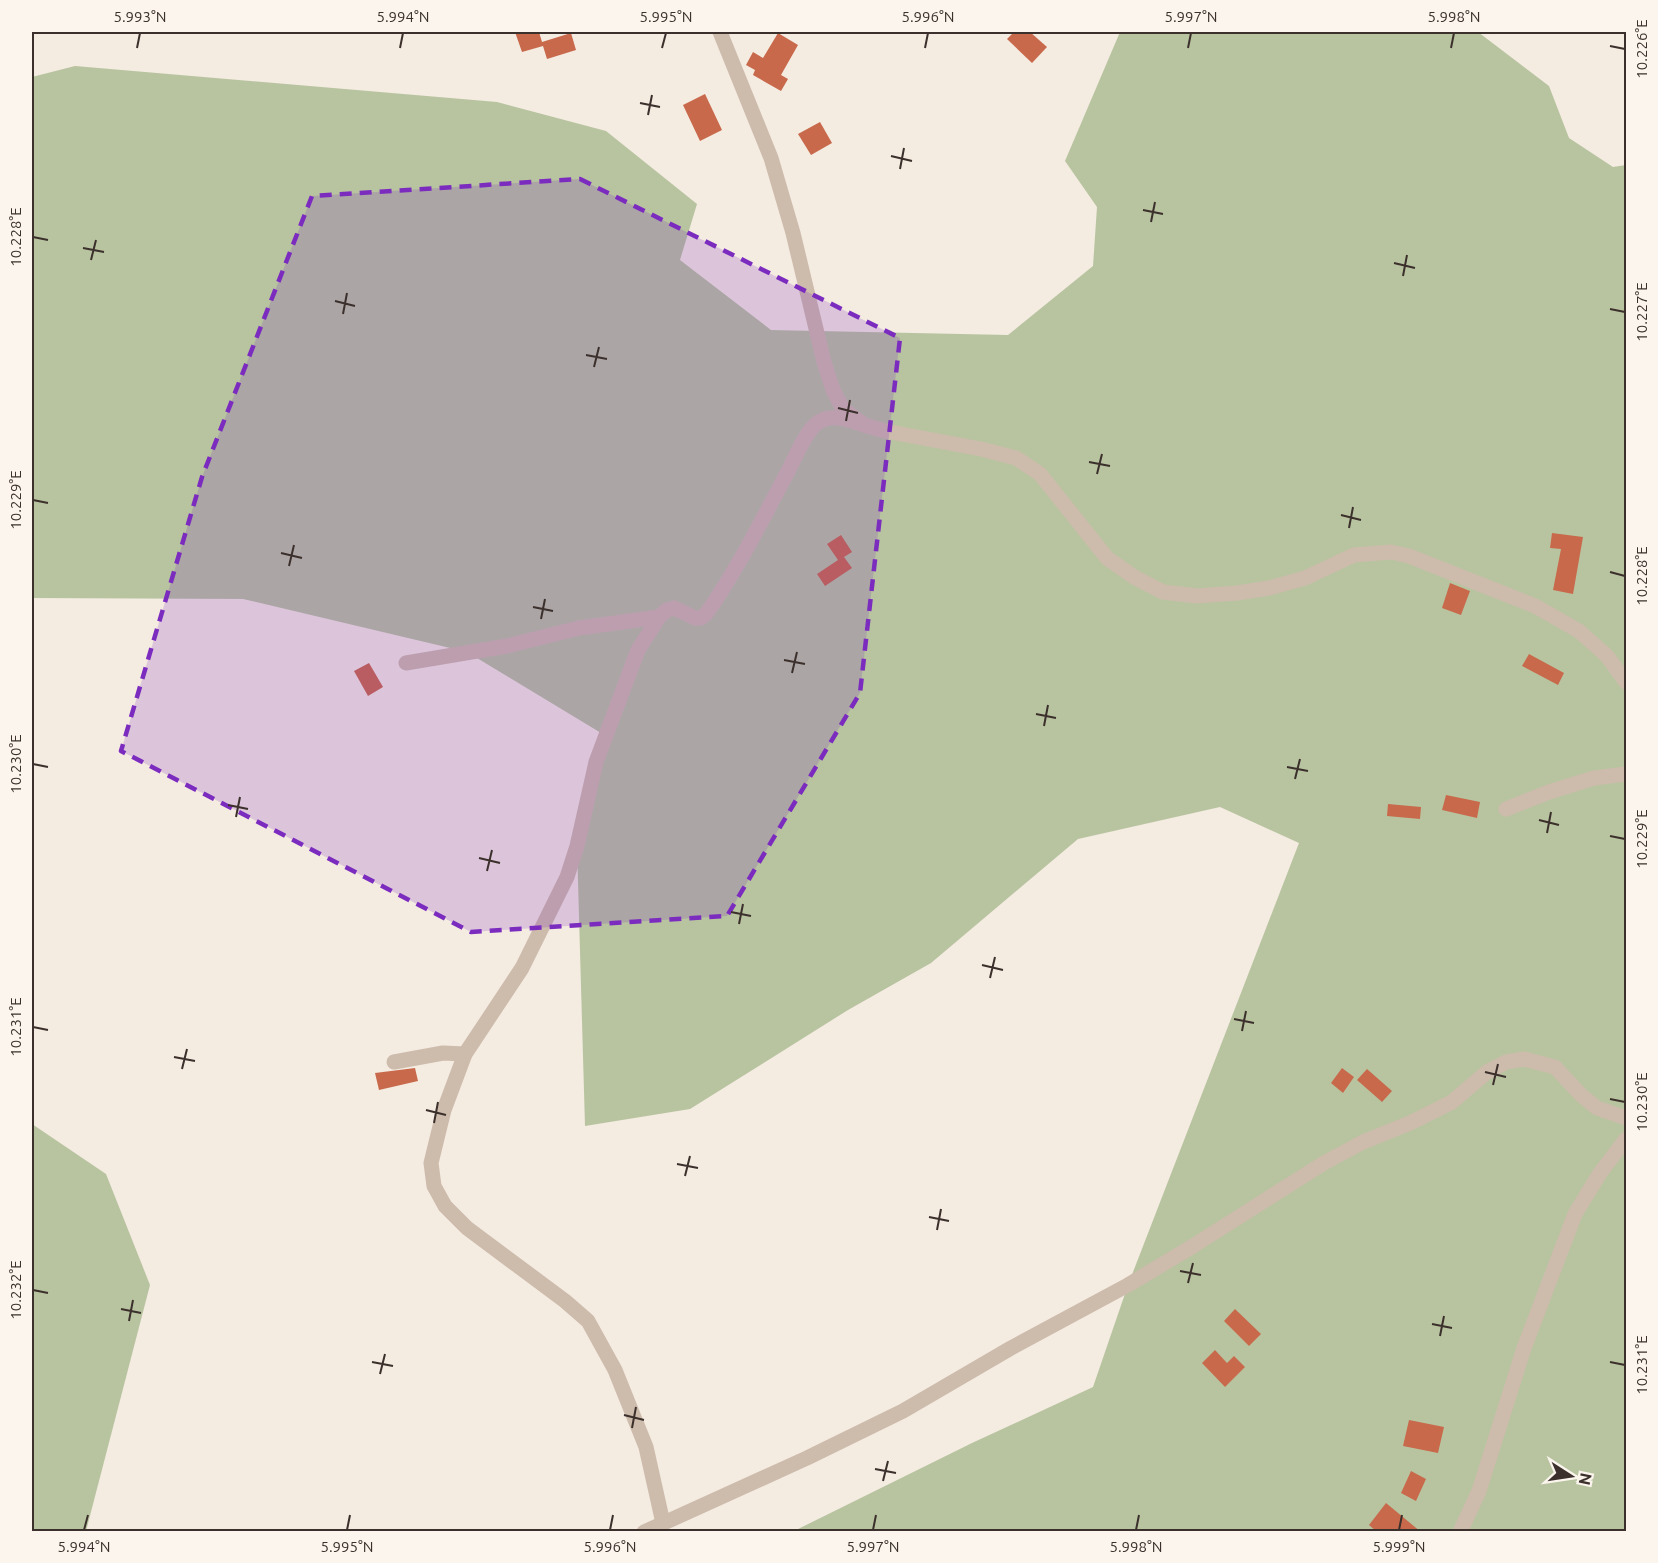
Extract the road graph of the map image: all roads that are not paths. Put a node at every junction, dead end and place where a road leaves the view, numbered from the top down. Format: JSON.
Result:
{"nodes":[{"id":1,"x":720,"y":32,"type":"edge"},
{"id":2,"x":864,"y":425,"type":"junction"},
{"id":3,"x":659,"y":617,"type":"junction"},
{"id":4,"x":406,"y":663,"type":"dead end"},
{"id":5,"x":1626,"y":682,"type":"edge"},
{"id":6,"x":1626,"y":774,"type":"edge"},
{"id":7,"x":1506,"y":809,"type":"dead end"},
{"id":8,"x":465,"y":1054,"type":"junction"},
{"id":9,"x":394,"y":1062,"type":"dead end"},
{"id":10,"x":1626,"y":1118,"type":"edge"},
{"id":11,"x":1626,"y":1139,"type":"edge"},
{"id":12,"x":663,"y":1523,"type":"junction"},
{"id":13,"x":644,"y":1532,"type":"edge"},
{"id":14,"x":1460,"y":1532,"type":"edge"}],
"edges":[{"from":1,"to":2,"type":"street"},
{"from":2,"to":3,"type":"street"},
{"from":2,"to":5,"type":"street"},
{"from":3,"to":4,"type":"street"},
{"from":3,"to":8,"type":"street"},
{"from":6,"to":7,"type":"street"},
{"from":8,"to":9,"type":"street"},
{"from":8,"to":12,"type":"street"},
{"from":10,"to":12,"type":"street"},
{"from":11,"to":14,"type":"street"},
{"from":12,"to":13,"type":"street"}]}
